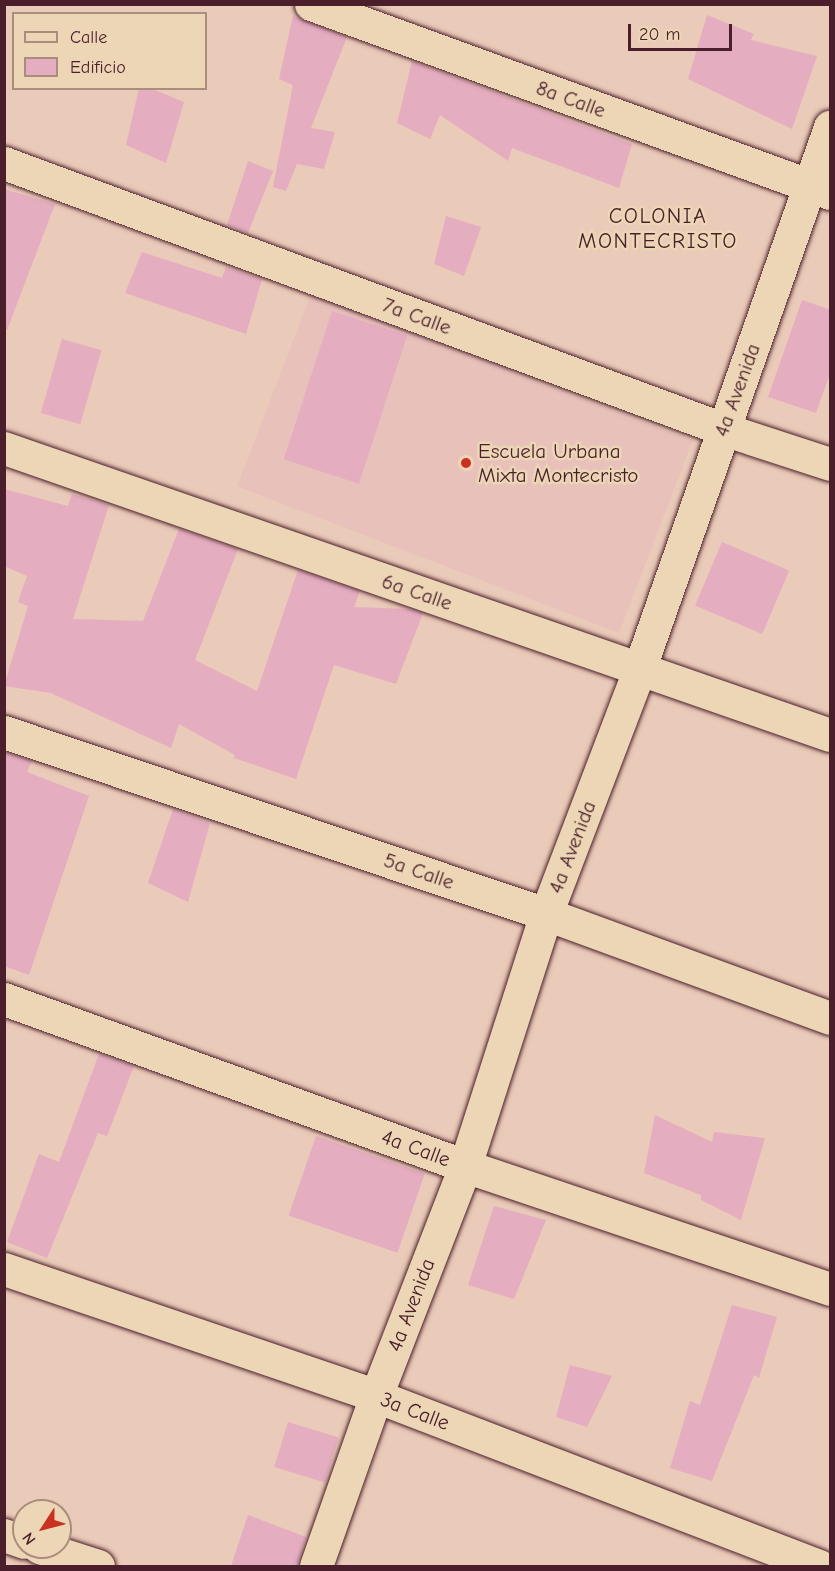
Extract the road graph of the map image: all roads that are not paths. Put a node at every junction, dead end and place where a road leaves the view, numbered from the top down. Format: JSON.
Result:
{"nodes":[{"id":1,"x":312,"y":4,"type":"edge"},
{"id":2,"x":831,"y":127,"type":"edge"},
{"id":3,"x":4,"y":163,"type":"edge"},
{"id":4,"x":820,"y":190,"type":"edge"},
{"id":5,"x":723,"y":429,"type":"junction"},
{"id":6,"x":4,"y":448,"type":"edge"},
{"id":7,"x":831,"y":464,"type":"edge"},
{"id":8,"x":639,"y":670,"type":"junction"},
{"id":9,"x":4,"y":732,"type":"edge"},
{"id":10,"x":831,"y":735,"type":"edge"},
{"id":11,"x":546,"y":914,"type":"junction"},
{"id":12,"x":4,"y":999,"type":"edge"},
{"id":13,"x":831,"y":1018,"type":"edge"},
{"id":14,"x":465,"y":1166,"type":"junction"},
{"id":15,"x":4,"y":1269,"type":"edge"},
{"id":16,"x":831,"y":1289,"type":"edge"},
{"id":17,"x":376,"y":1396,"type":"junction"},
{"id":18,"x":72,"y":1558,"type":"edge"},
{"id":19,"x":98,"y":1566,"type":"edge"},
{"id":20,"x":316,"y":1566,"type":"edge"},
{"id":21,"x":820,"y":1566,"type":"edge"}],
"edges":[{"from":1,"to":4,"type":"street","name":"8a Calle"},
{"from":2,"to":4,"type":"street","name":"4a Avenida"},
{"from":3,"to":5,"type":"street","name":"7a Calle"},
{"from":4,"to":5,"type":"street","name":"4a Avenida"},
{"from":5,"to":7,"type":"street","name":"7a Calle"},
{"from":5,"to":8,"type":"street","name":"4a Avenida"},
{"from":6,"to":8,"type":"street","name":"6a Calle"},
{"from":8,"to":10,"type":"street","name":"6a Calle"},
{"from":8,"to":11,"type":"street","name":"4a Avenida"},
{"from":9,"to":11,"type":"street","name":"5a Calle"},
{"from":11,"to":13,"type":"street","name":"5a Calle"},
{"from":11,"to":14,"type":"street","name":"4a Avenida"},
{"from":12,"to":14,"type":"street","name":"4a Calle"},
{"from":14,"to":16,"type":"street","name":"4a Calle"},
{"from":14,"to":17,"type":"street","name":"4a Avenida"},
{"from":15,"to":17,"type":"street","name":"3a Calle"},
{"from":17,"to":20,"type":"street","name":"4a Avenida"},
{"from":17,"to":21,"type":"street","name":"3a Calle"},
{"from":18,"to":19,"type":"street"}]}
